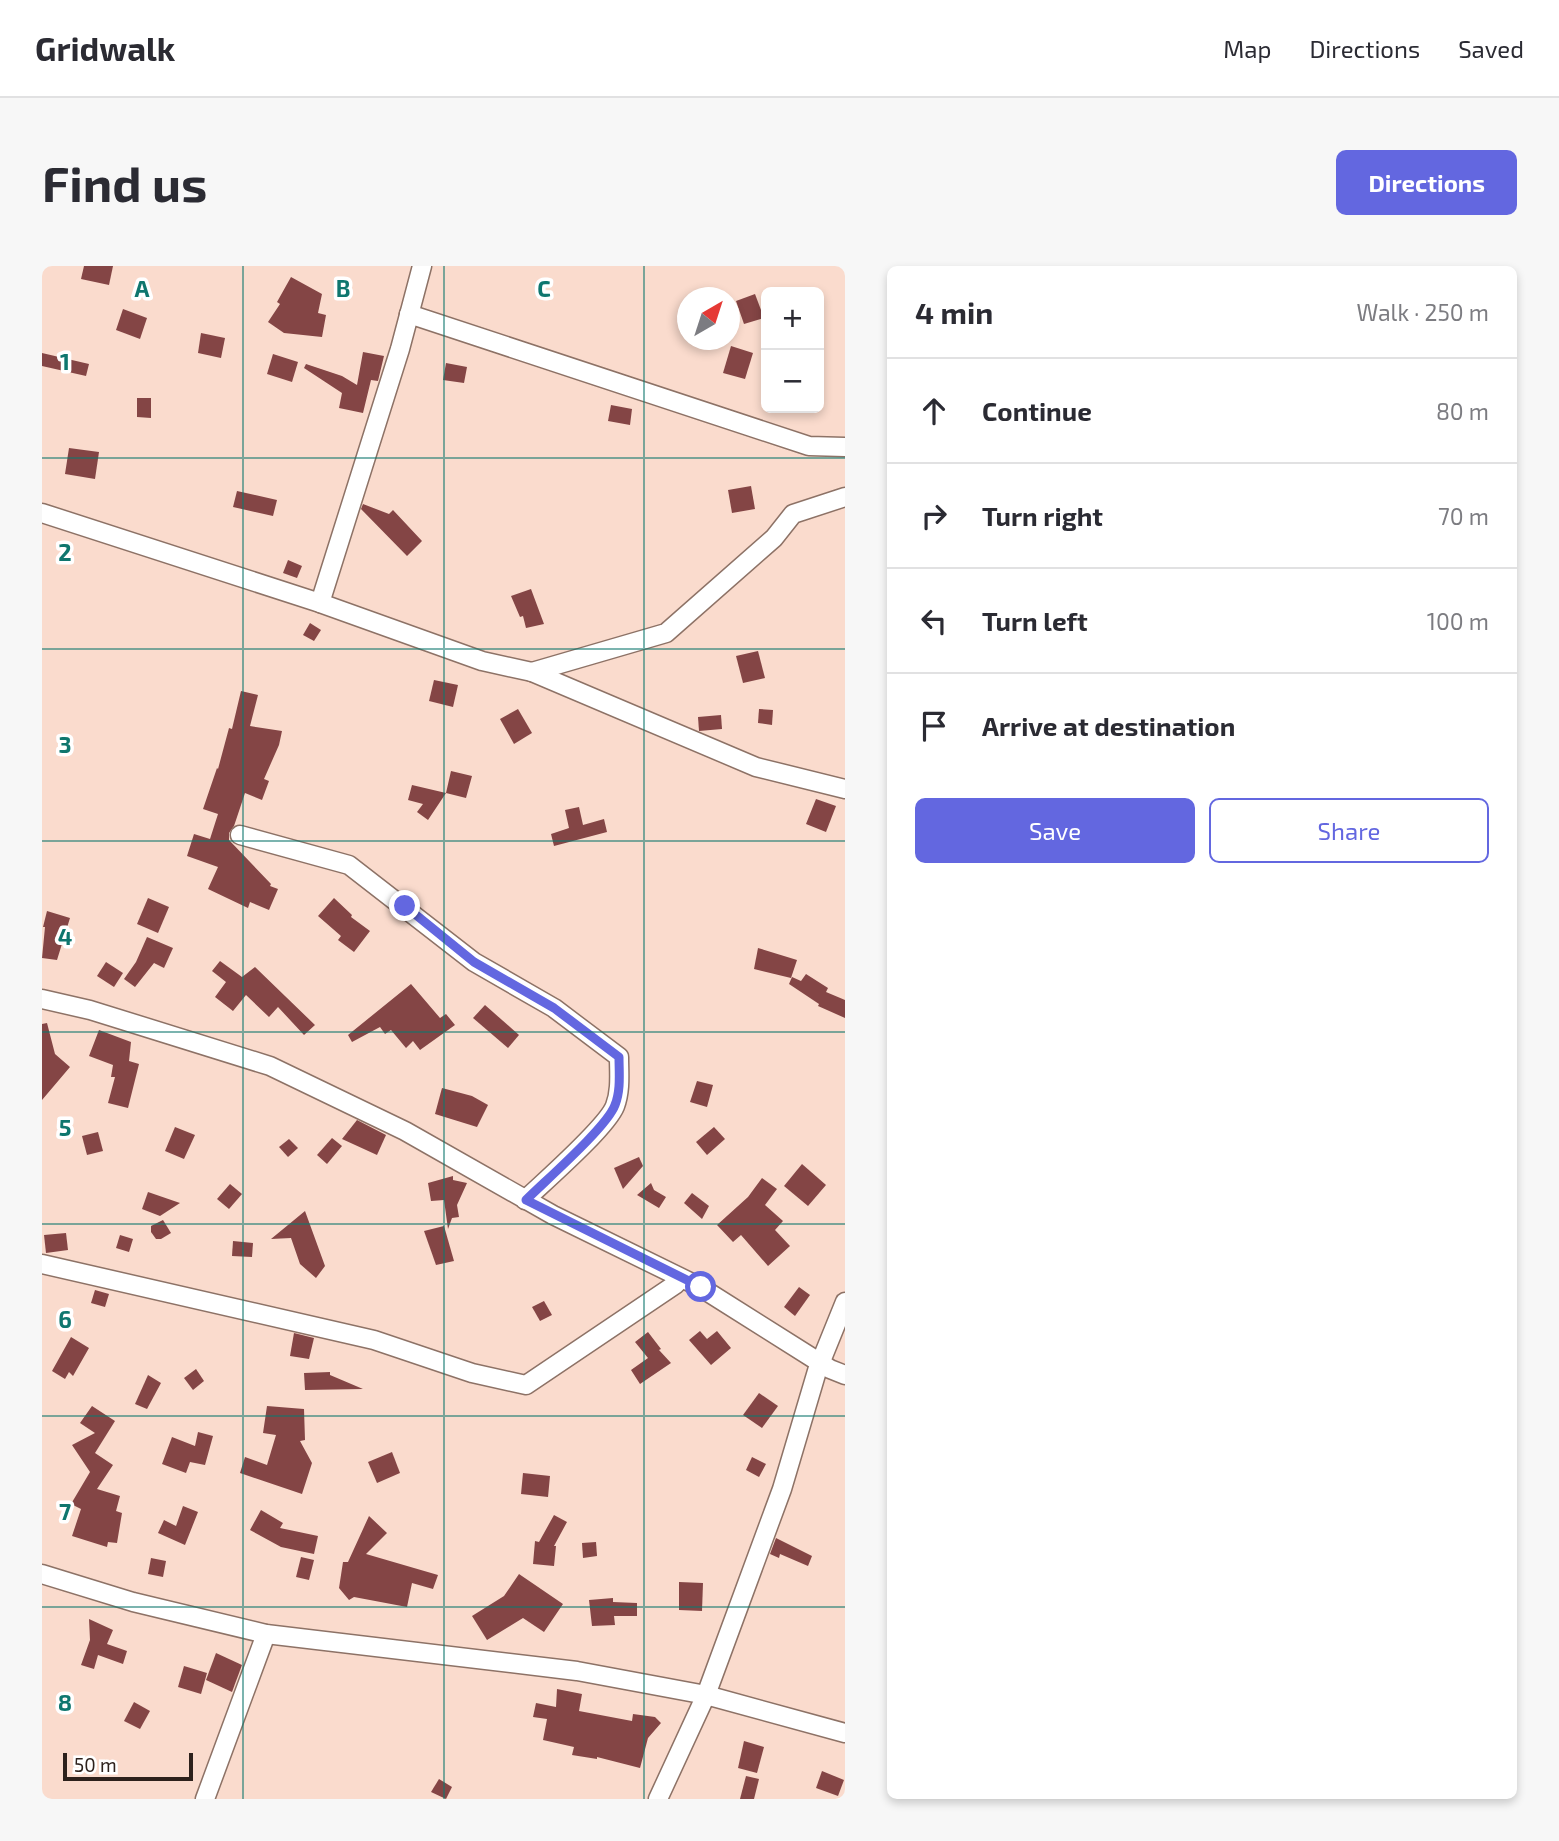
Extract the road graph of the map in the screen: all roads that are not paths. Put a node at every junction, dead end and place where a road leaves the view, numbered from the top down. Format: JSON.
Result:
{"nodes":[{"id":1,"x":422,"y":266,"type":"edge"},
{"id":2,"x":409,"y":314,"type":"junction"},
{"id":3,"x":845,"y":447,"type":"edge"},
{"id":4,"x":845,"y":497,"type":"edge"},
{"id":5,"x":42,"y":513,"type":"edge"},
{"id":6,"x":320,"y":603,"type":"junction"},
{"id":7,"x":532,"y":672,"type":"junction"},
{"id":8,"x":844,"y":786,"type":"edge"},
{"id":9,"x":240,"y":835,"type":"dead end"},
{"id":10,"x":42,"y":999,"type":"edge"},
{"id":11,"x":526,"y":1200,"type":"junction"},
{"id":12,"x":42,"y":1264,"type":"edge"},
{"id":13,"x":676,"y":1284,"type":"dead end"},
{"id":14,"x":845,"y":1303,"type":"edge"},
{"id":15,"x":821,"y":1363,"type":"junction"},
{"id":16,"x":845,"y":1375,"type":"edge"},
{"id":17,"x":42,"y":1574,"type":"edge"},
{"id":18,"x":266,"y":1633,"type":"junction"},
{"id":19,"x":706,"y":1695,"type":"junction"},
{"id":20,"x":845,"y":1733,"type":"edge"},
{"id":21,"x":205,"y":1799,"type":"edge"},
{"id":22,"x":658,"y":1799,"type":"edge"}],
"edges":[{"from":1,"to":2,"type":"street"},
{"from":2,"to":3,"type":"street"},
{"from":2,"to":6,"type":"street"},
{"from":4,"to":7,"type":"street"},
{"from":5,"to":6,"type":"street"},
{"from":6,"to":7,"type":"street"},
{"from":7,"to":8,"type":"street"},
{"from":9,"to":11,"type":"street"},
{"from":10,"to":11,"type":"street"},
{"from":11,"to":15,"type":"street"},
{"from":12,"to":13,"type":"street"},
{"from":14,"to":15,"type":"street"},
{"from":15,"to":16,"type":"street"},
{"from":15,"to":19,"type":"street"},
{"from":17,"to":18,"type":"street"},
{"from":18,"to":19,"type":"street"},
{"from":18,"to":21,"type":"street"},
{"from":19,"to":20,"type":"street"},
{"from":19,"to":22,"type":"street"}]}
